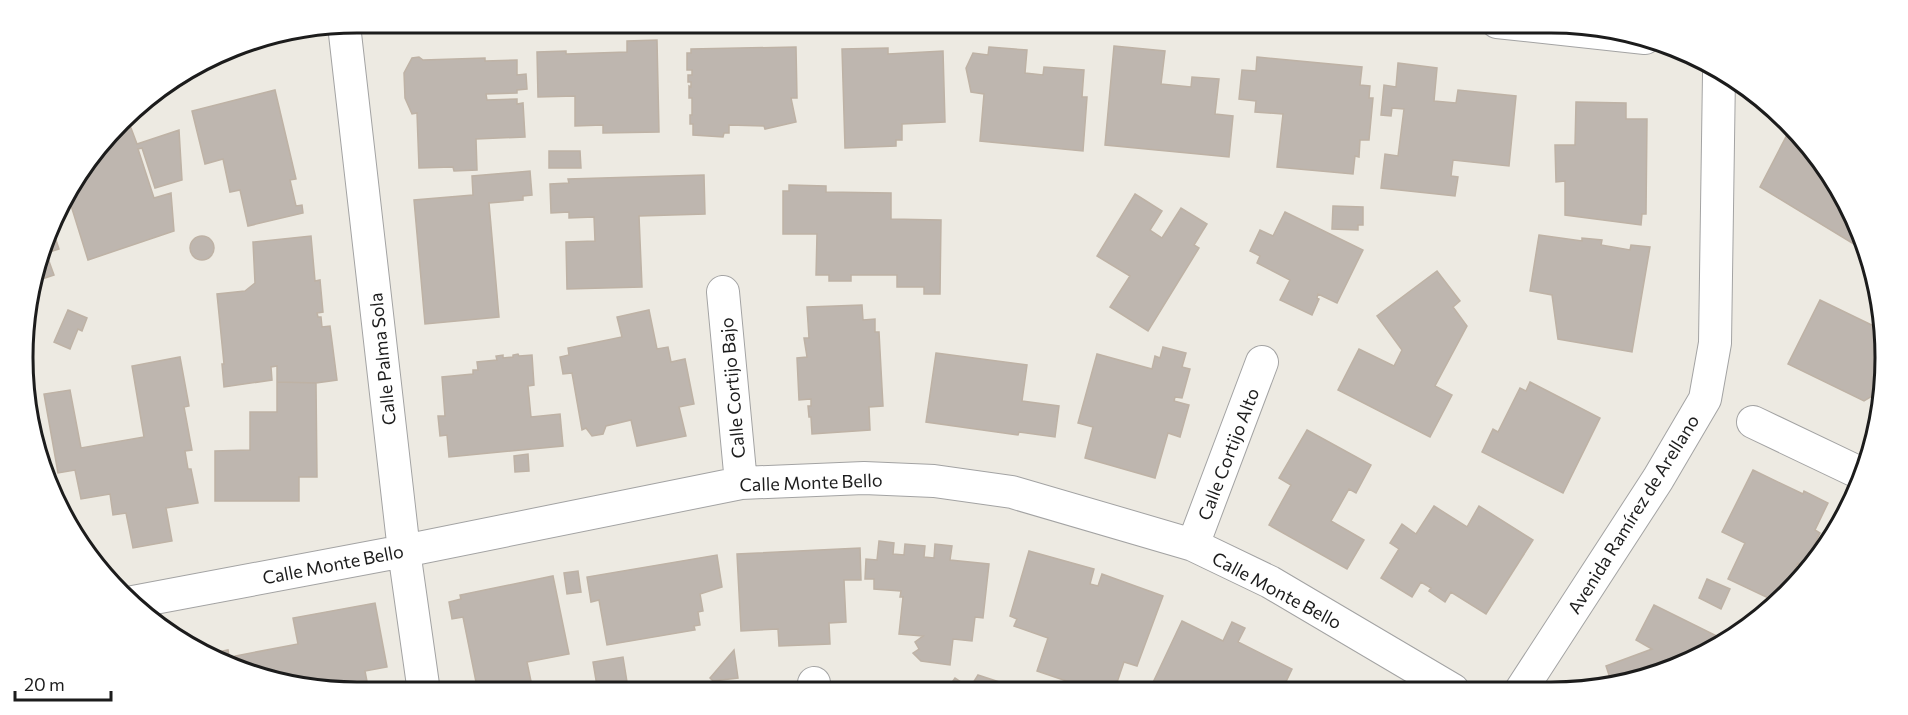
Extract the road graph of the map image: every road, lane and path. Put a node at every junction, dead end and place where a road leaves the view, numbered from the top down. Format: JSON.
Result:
{"nodes":[{"id":1,"x":345,"y":34,"type":"edge"},
{"id":2,"x":1719,"y":80,"type":"edge"},
{"id":3,"x":723,"y":292,"type":"dead end"},
{"id":4,"x":1262,"y":362,"type":"dead end"},
{"id":5,"x":1752,"y":422,"type":"dead end"},
{"id":6,"x":1855,"y":471,"type":"edge"},
{"id":7,"x":741,"y":483,"type":"junction"},
{"id":8,"x":1193,"y":545,"type":"junction"},
{"id":9,"x":404,"y":551,"type":"junction"},
{"id":10,"x":143,"y":600,"type":"edge"},
{"id":11,"x":423,"y":682,"type":"edge"},
{"id":12,"x":1439,"y":682,"type":"edge"},
{"id":13,"x":1526,"y":682,"type":"edge"}],
"edges":[{"from":1,"to":9,"type":"street","name":"Calle Palma Sola"},
{"from":2,"to":13,"type":"street","name":"Avenida Ramírez de Arellano"},
{"from":3,"to":7,"type":"street","name":"Calle Cortijo Bajo"},
{"from":4,"to":8,"type":"street","name":"Calle Cortijo Alto"},
{"from":5,"to":6,"type":"street"},
{"from":7,"to":8,"type":"street","name":"Calle Monte Bello"},
{"from":7,"to":9,"type":"street","name":"Calle Monte Bello"},
{"from":8,"to":12,"type":"street","name":"Calle Monte Bello"},
{"from":9,"to":10,"type":"street","name":"Calle Monte Bello"},
{"from":9,"to":11,"type":"street","name":"Calle Palma Sola"}]}
